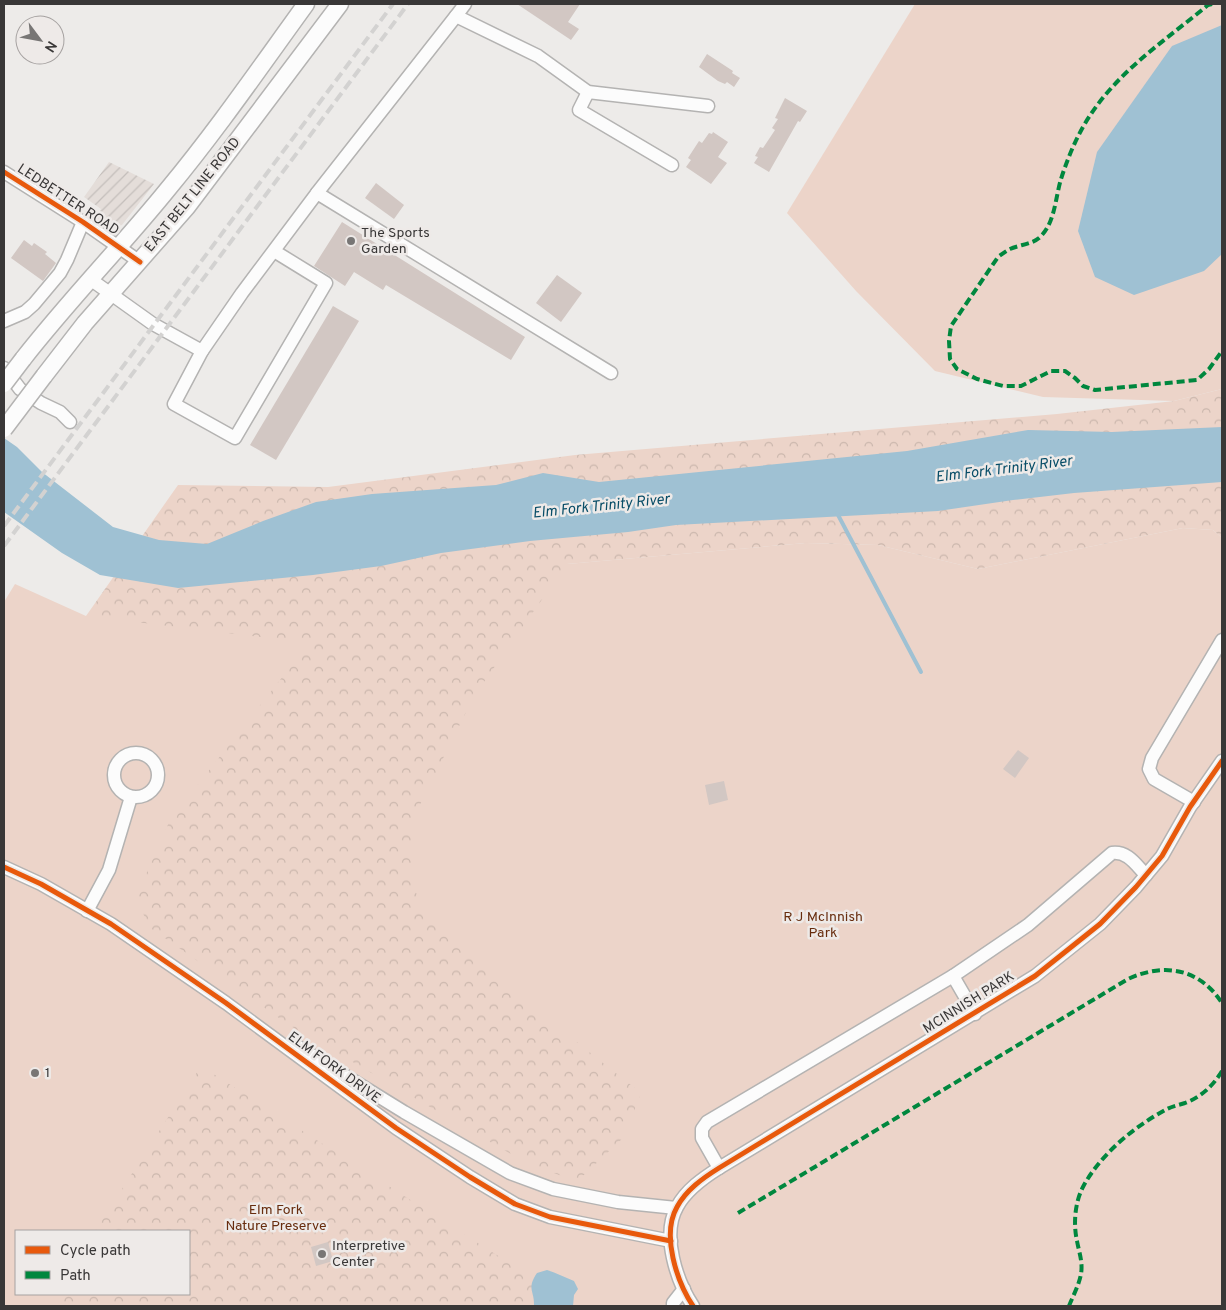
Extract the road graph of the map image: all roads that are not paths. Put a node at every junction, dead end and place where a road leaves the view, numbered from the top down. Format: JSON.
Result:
{"nodes":[{"id":1,"x":306,"y":4,"type":"edge"},
{"id":2,"x":340,"y":4,"type":"edge"},
{"id":3,"x":464,"y":4,"type":"edge"},
{"id":4,"x":456,"y":16,"type":"junction"},
{"id":5,"x":588,"y":92,"type":"junction"},
{"id":6,"x":708,"y":106,"type":"dead end"},
{"id":7,"x":672,"y":165,"type":"dead end"},
{"id":8,"x":4,"y":172,"type":"edge"},
{"id":9,"x":317,"y":193,"type":"junction"},
{"id":10,"x":83,"y":222,"type":"junction"},
{"id":11,"x":120,"y":247,"type":"junction"},
{"id":12,"x":274,"y":250,"type":"junction"},
{"id":13,"x":140,"y":262,"type":"junction"},
{"id":14,"x":90,"y":279,"type":"junction"},
{"id":15,"x":111,"y":295,"type":"junction"},
{"id":16,"x":4,"y":321,"type":"edge"},
{"id":17,"x":202,"y":351,"type":"junction"},
{"id":18,"x":4,"y":368,"type":"edge"},
{"id":19,"x":611,"y":373,"type":"dead end"},
{"id":20,"x":4,"y":384,"type":"edge"},
{"id":21,"x":70,"y":422,"type":"dead end"},
{"id":22,"x":4,"y":429,"type":"edge"},
{"id":23,"x":1222,"y":640,"type":"edge"},
{"id":24,"x":1222,"y":761,"type":"edge"},
{"id":25,"x":131,"y":796,"type":"dead end"},
{"id":26,"x":1194,"y":802,"type":"junction"},
{"id":27,"x":4,"y":868,"type":"edge"},
{"id":28,"x":1146,"y":875,"type":"junction"},
{"id":29,"x":86,"y":911,"type":"junction"},
{"id":30,"x":953,"y":976,"type":"junction"},
{"id":31,"x":226,"y":1003,"type":"junction"},
{"id":32,"x":975,"y":1014,"type":"junction"},
{"id":33,"x":719,"y":1168,"type":"junction"},
{"id":34,"x":676,"y":1208,"type":"junction"},
{"id":35,"x":670,"y":1241,"type":"junction"},
{"id":36,"x":684,"y":1289,"type":"junction"},
{"id":37,"x":673,"y":1306,"type":"edge"},
{"id":38,"x":693,"y":1306,"type":"edge"}],
"edges":[{"from":1,"to":11,"type":"main road","name":"EAST BELT LINE ROAD"},
{"from":2,"to":13,"type":"main road","name":"EAST BELT LINE ROAD"},
{"from":3,"to":4,"type":"street"},
{"from":4,"to":5,"type":"street"},
{"from":4,"to":9,"type":"street"},
{"from":5,"to":6,"type":"street"},
{"from":5,"to":7,"type":"street"},
{"from":8,"to":10,"type":"street","name":"LEDBETTER ROAD"},
{"from":9,"to":12,"type":"street"},
{"from":9,"to":19,"type":"street"},
{"from":10,"to":11,"type":"street","name":"LEDBETTER ROAD"},
{"from":10,"to":16,"type":"street"},
{"from":11,"to":13,"type":"street","name":"LEDBETTER ROAD"},
{"from":11,"to":14,"type":"main road","name":"EAST BELT LINE ROAD"},
{"from":12,"to":17,"type":"street"},
{"from":12,"to":17,"type":"street"},
{"from":13,"to":15,"type":"main road","name":"EAST BELT LINE ROAD"},
{"from":14,"to":15,"type":"street"},
{"from":14,"to":20,"type":"main road","name":"EAST BELT LINE ROAD","bridge":true},
{"from":15,"to":17,"type":"street"},
{"from":15,"to":22,"type":"main road","name":"EAST BELT LINE ROAD","bridge":true},
{"from":18,"to":21,"type":"street"},
{"from":23,"to":26,"type":"street"},
{"from":24,"to":26,"type":"street","name":"MCINNISH PARK"},
{"from":25,"to":29,"type":"street"},
{"from":26,"to":28,"type":"street","name":"MCINNISH PARK"},
{"from":27,"to":29,"type":"street","name":"ELM FORK DRIVE"},
{"from":28,"to":30,"type":"street"},
{"from":28,"to":32,"type":"street","name":"MCINNISH PARK"},
{"from":29,"to":31,"type":"street","name":"ELM FORK DRIVE"},
{"from":30,"to":32,"type":"street"},
{"from":30,"to":33,"type":"street"},
{"from":31,"to":34,"type":"street","name":"ELM FORK DRIVE"},
{"from":31,"to":35,"type":"street","name":"ELM FORK DRIVE"},
{"from":32,"to":33,"type":"street","name":"MCINNISH PARK"},
{"from":33,"to":34,"type":"street","name":"MCINNISH PARK"},
{"from":34,"to":35,"type":"street"},
{"from":35,"to":36,"type":"street"},
{"from":36,"to":37,"type":"street"},
{"from":36,"to":38,"type":"street"}]}
